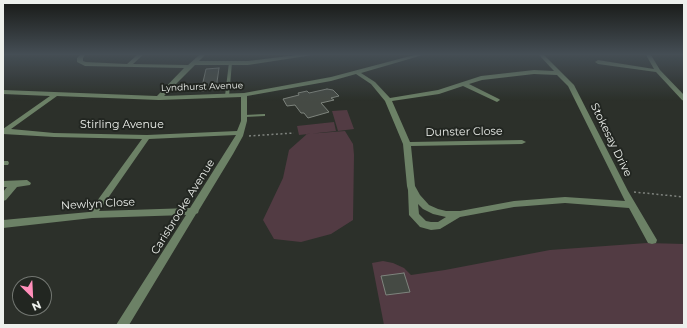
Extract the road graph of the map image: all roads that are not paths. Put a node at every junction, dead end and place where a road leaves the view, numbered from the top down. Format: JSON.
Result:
{"nodes":[{"id":1,"x":186,"y":70,"type":"edge"},
{"id":2,"x":229,"y":70,"type":"edge"},
{"id":3,"x":364,"y":70,"type":"edge"},
{"id":4,"x":557,"y":70,"type":"edge"},
{"id":5,"x":653,"y":70,"type":"edge"},
{"id":6,"x":658,"y":71,"type":"joint"},
{"id":7,"x":357,"y":72,"type":"junction"},
{"id":8,"x":560,"y":73,"type":"junction"},
{"id":9,"x":464,"y":84,"type":"junction"},
{"id":10,"x":3,"y":92,"type":"edge"},
{"id":11,"x":55,"y":95,"type":"junction"},
{"id":12,"x":244,"y":95,"type":"junction"},
{"id":13,"x":227,"y":96,"type":"junction"},
{"id":14,"x":159,"y":98,"type":"junction"},
{"id":15,"x":684,"y":99,"type":"edge"},
{"id":16,"x":388,"y":100,"type":"junction"},
{"id":17,"x":497,"y":100,"type":"dead end"},
{"id":18,"x":264,"y":115,"type":"dead end"},
{"id":19,"x":244,"y":116,"type":"junction"},
{"id":20,"x":3,"y":131,"type":"edge"},
{"id":21,"x":239,"y":135,"type":"junction"},
{"id":22,"x":147,"y":137,"type":"junction"},
{"id":23,"x":522,"y":142,"type":"dead end"},
{"id":24,"x":407,"y":144,"type":"junction"},
{"id":25,"x":27,"y":183,"type":"dead end"},
{"id":26,"x":3,"y":184,"type":"edge"},
{"id":27,"x":14,"y":184,"type":"junction"},
{"id":28,"x":411,"y":186,"type":"junction"},
{"id":29,"x":3,"y":198,"type":"edge"},
{"id":30,"x":632,"y":204,"type":"junction"},
{"id":31,"x":195,"y":212,"type":"junction"},
{"id":32,"x":92,"y":214,"type":"junction"},
{"id":33,"x":460,"y":214,"type":"junction"},
{"id":34,"x":3,"y":224,"type":"edge"},
{"id":35,"x":652,"y":240,"type":"dead end"},
{"id":36,"x":122,"y":325,"type":"edge"}],
"edges":[{"from":1,"to":14,"type":"street"},
{"from":2,"to":13,"type":"lane"},
{"from":3,"to":7,"type":"street","name":"Lyndhurst Avenue"},
{"from":4,"to":8,"type":"street","name":"Stokesay Drive"},
{"from":5,"to":6,"type":"street"},
{"from":6,"to":15,"type":"street"},
{"from":7,"to":12,"type":"street","name":"Lyndhurst Avenue"},
{"from":7,"to":16,"type":"street"},
{"from":8,"to":9,"type":"street"},
{"from":8,"to":30,"type":"street","name":"Stokesay Drive"},
{"from":9,"to":16,"type":"street"},
{"from":9,"to":17,"type":"street"},
{"from":10,"to":11,"type":"street","name":"Lyndhurst Avenue"},
{"from":11,"to":14,"type":"street","name":"Lyndhurst Avenue"},
{"from":11,"to":20,"type":"street"},
{"from":12,"to":13,"type":"street","name":"Lyndhurst Avenue"},
{"from":12,"to":19,"type":"street","name":"Carisbrooke Avenue"},
{"from":13,"to":14,"type":"street","name":"Lyndhurst Avenue"},
{"from":16,"to":24,"type":"street"},
{"from":18,"to":19,"type":"lane"},
{"from":19,"to":21,"type":"street","name":"Carisbrooke Avenue"},
{"from":20,"to":22,"type":"street","name":"Stirling Avenue"},
{"from":21,"to":22,"type":"street","name":"Stirling Avenue"},
{"from":21,"to":31,"type":"street","name":"Carisbrooke Avenue"},
{"from":22,"to":32,"type":"street"},
{"from":23,"to":24,"type":"street","name":"Dunster Close"},
{"from":24,"to":28,"type":"street"},
{"from":25,"to":27,"type":"street"},
{"from":26,"to":27,"type":"street"},
{"from":27,"to":29,"type":"street"},
{"from":28,"to":33,"type":"street"},
{"from":28,"to":33,"type":"street"},
{"from":30,"to":33,"type":"street"},
{"from":30,"to":35,"type":"street","name":"Stokesay Drive"},
{"from":31,"to":32,"type":"street","name":"Newlyn Close"},
{"from":31,"to":36,"type":"street","name":"Carisbrooke Avenue"},
{"from":32,"to":34,"type":"street","name":"Newlyn Close"}]}
